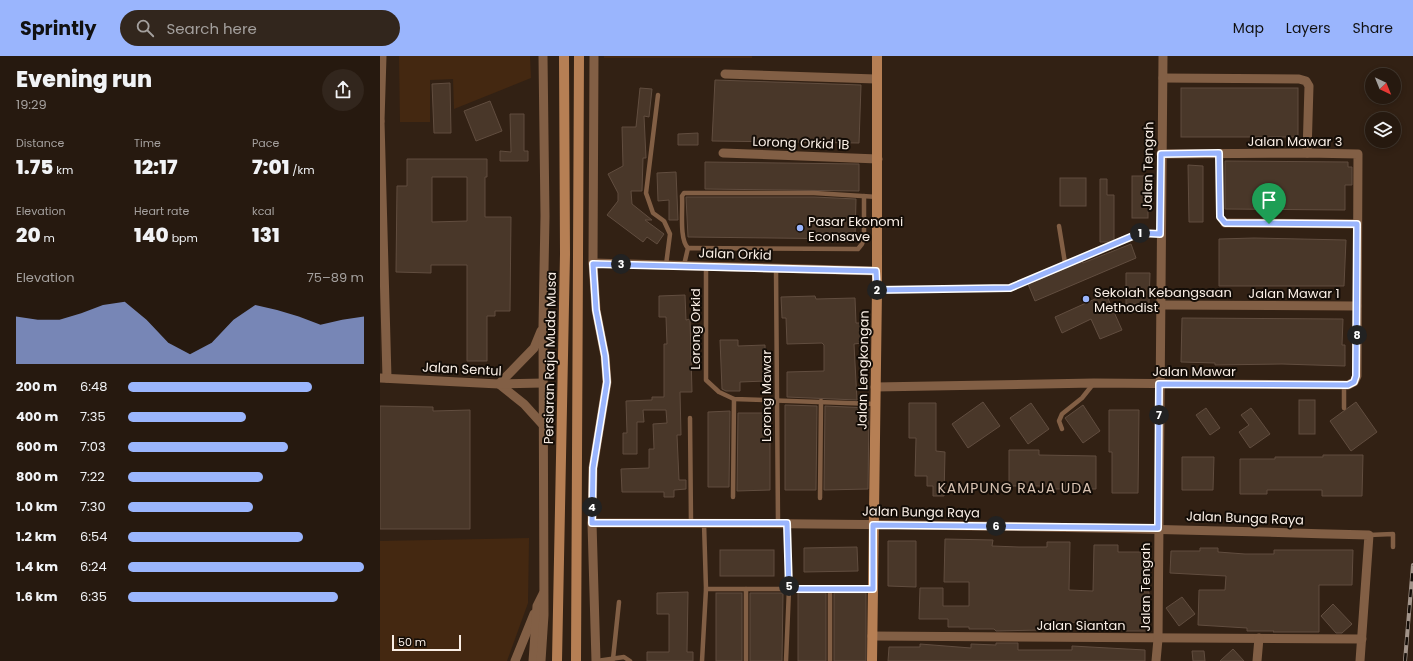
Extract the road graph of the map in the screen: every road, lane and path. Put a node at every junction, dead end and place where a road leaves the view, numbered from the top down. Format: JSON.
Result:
{"nodes":[{"id":1,"x":382,"y":56,"type":"edge"},
{"id":2,"x":543,"y":56,"type":"edge"},
{"id":3,"x":564,"y":56,"type":"edge"},
{"id":4,"x":579,"y":56,"type":"edge"},
{"id":5,"x":594,"y":56,"type":"edge"},
{"id":6,"x":877,"y":56,"type":"edge"},
{"id":7,"x":1163,"y":56,"type":"edge"},
{"id":8,"x":725,"y":74,"type":"dead end"},
{"id":9,"x":1163,"y":78,"type":"junction"},
{"id":10,"x":876,"y":79,"type":"junction"},
{"id":11,"x":658,"y":95,"type":"dead end"},
{"id":12,"x":380,"y":121,"type":"edge"},
{"id":13,"x":723,"y":153,"type":"dead end"},
{"id":14,"x":1219,"y":153,"type":"junction"},
{"id":15,"x":1307,"y":153,"type":"junction"},
{"id":16,"x":1161,"y":154,"type":"junction"},
{"id":17,"x":878,"y":159,"type":"junction"},
{"id":18,"x":864,"y":196,"type":"junction"},
{"id":19,"x":878,"y":197,"type":"junction"},
{"id":20,"x":381,"y":208,"type":"edge"},
{"id":21,"x":1225,"y":223,"type":"joint"},
{"id":22,"x":1357,"y":224,"type":"junction"},
{"id":23,"x":1059,"y":226,"type":"dead end"},
{"id":24,"x":1160,"y":234,"type":"junction"},
{"id":25,"x":688,"y":248,"type":"junction"},
{"id":26,"x":1065,"y":263,"type":"junction"},
{"id":27,"x":593,"y":264,"type":"junction"},
{"id":28,"x":666,"y":265,"type":"junction"},
{"id":29,"x":684,"y":265,"type":"junction"},
{"id":30,"x":706,"y":267,"type":"junction"},
{"id":31,"x":776,"y":269,"type":"junction"},
{"id":32,"x":876,"y":271,"type":"junction"},
{"id":33,"x":877,"y":290,"type":"junction"},
{"id":34,"x":1160,"y":305,"type":"junction"},
{"id":35,"x":1357,"y":306,"type":"junction"},
{"id":36,"x":543,"y":327,"type":"junction"},
{"id":37,"x":384,"y":378,"type":"edge"},
{"id":38,"x":543,"y":383,"type":"junction"},
{"id":39,"x":1094,"y":383,"type":"junction"},
{"id":40,"x":499,"y":384,"type":"junction"},
{"id":41,"x":1159,"y":384,"type":"junction"},
{"id":42,"x":1344,"y":385,"type":"junction"},
{"id":43,"x":875,"y":387,"type":"junction"},
{"id":44,"x":734,"y":399,"type":"junction"},
{"id":45,"x":777,"y":400,"type":"junction"},
{"id":46,"x":821,"y":401,"type":"junction"},
{"id":47,"x":875,"y":404,"type":"junction"},
{"id":48,"x":1344,"y":408,"type":"dead end"},
{"id":49,"x":690,"y":418,"type":"dead end"},
{"id":50,"x":543,"y":425,"type":"junction"},
{"id":51,"x":1062,"y":429,"type":"dead end"},
{"id":52,"x":733,"y":497,"type":"dead end"},
{"id":53,"x":820,"y":498,"type":"dead end"},
{"id":54,"x":592,"y":523,"type":"junction"},
{"id":55,"x":691,"y":523,"type":"junction"},
{"id":56,"x":704,"y":523,"type":"junction"},
{"id":57,"x":782,"y":523,"type":"junction"},
{"id":58,"x":873,"y":525,"type":"junction"},
{"id":59,"x":1158,"y":528,"type":"junction"},
{"id":60,"x":1369,"y":535,"type":"junction"},
{"id":61,"x":1393,"y":547,"type":"dead end"},
{"id":62,"x":706,"y":589,"type":"junction"},
{"id":63,"x":746,"y":589,"type":"junction"},
{"id":64,"x":789,"y":589,"type":"junction"},
{"id":65,"x":830,"y":589,"type":"junction"},
{"id":66,"x":873,"y":589,"type":"junction"},
{"id":67,"x":543,"y":593,"type":"junction"},
{"id":68,"x":619,"y":602,"type":"dead end"},
{"id":69,"x":537,"y":606,"type":"junction"},
{"id":70,"x":872,"y":636,"type":"junction"},
{"id":71,"x":1259,"y":638,"type":"junction"},
{"id":72,"x":1362,"y":638,"type":"junction"},
{"id":73,"x":1158,"y":639,"type":"junction"},
{"id":74,"x":613,"y":659,"type":"junction"},
{"id":75,"x":515,"y":661,"type":"edge"},
{"id":76,"x":533,"y":661,"type":"edge"},
{"id":77,"x":541,"y":661,"type":"edge"},
{"id":78,"x":557,"y":661,"type":"edge"},
{"id":79,"x":576,"y":661,"type":"edge"},
{"id":80,"x":596,"y":661,"type":"edge"},
{"id":81,"x":630,"y":661,"type":"edge"},
{"id":82,"x":702,"y":661,"type":"edge"},
{"id":83,"x":746,"y":661,"type":"edge"},
{"id":84,"x":786,"y":661,"type":"edge"},
{"id":85,"x":830,"y":661,"type":"edge"},
{"id":86,"x":872,"y":661,"type":"edge"},
{"id":87,"x":1156,"y":661,"type":"edge"},
{"id":88,"x":1257,"y":661,"type":"edge"},
{"id":89,"x":1360,"y":661,"type":"edge"}],
"edges":[{"from":1,"to":12,"type":"street"},
{"from":2,"to":36,"type":"street"},
{"from":3,"to":78,"type":"main road","name":"Persiaran Raja Muda Musa"},
{"from":4,"to":79,"type":"main road","name":"Persiaran Raja Muda Musa"},
{"from":5,"to":27,"type":"street"},
{"from":6,"to":10,"type":"main road","name":"Jalan Lengkongan"},
{"from":7,"to":9,"type":"street","name":"Jalan Tengah"},
{"from":8,"to":10,"type":"street"},
{"from":9,"to":15,"type":"street"},
{"from":9,"to":16,"type":"street","name":"Jalan Tengah"},
{"from":10,"to":17,"type":"main road","name":"Jalan Lengkongan"},
{"from":11,"to":28,"type":"lane"},
{"from":12,"to":20,"type":"street"},
{"from":13,"to":17,"type":"street","name":"Lorong Orkid 1B"},
{"from":14,"to":15,"type":"street","name":"Jalan Mawar 3"},
{"from":14,"to":16,"type":"street","name":"Jalan Mawar 3"},
{"from":14,"to":21,"type":"lane"},
{"from":15,"to":22,"type":"street","name":"Jalan Mawar 3"},
{"from":16,"to":24,"type":"street","name":"Jalan Tengah"},
{"from":17,"to":19,"type":"main road","name":"Jalan Lengkongan"},
{"from":18,"to":19,"type":"lane"},
{"from":18,"to":25,"type":"lane"},
{"from":18,"to":25,"type":"lane"},
{"from":19,"to":32,"type":"main road","name":"Jalan Lengkongan"},
{"from":20,"to":37,"type":"street"},
{"from":21,"to":22,"type":"street"},
{"from":22,"to":35,"type":"street"},
{"from":23,"to":26,"type":"lane"},
{"from":24,"to":26,"type":"lane"},
{"from":24,"to":34,"type":"street","name":"Jalan Tengah"},
{"from":25,"to":29,"type":"lane"},
{"from":26,"to":33,"type":"lane"},
{"from":27,"to":28,"type":"street","name":"Jalan Orkid"},
{"from":27,"to":54,"type":"street"},
{"from":28,"to":29,"type":"street","name":"Jalan Orkid"},
{"from":29,"to":30,"type":"street","name":"Jalan Orkid"},
{"from":30,"to":31,"type":"street","name":"Jalan Orkid"},
{"from":30,"to":44,"type":"lane","name":"Lorong Orkid"},
{"from":31,"to":32,"type":"street","name":"Jalan Orkid"},
{"from":31,"to":45,"type":"lane","name":"Lorong Mawar"},
{"from":32,"to":33,"type":"main road","name":"Jalan Lengkongan"},
{"from":33,"to":43,"type":"main road","name":"Jalan Lengkongan"},
{"from":34,"to":35,"type":"street","name":"Jalan Mawar 1"},
{"from":34,"to":41,"type":"street","name":"Jalan Tengah"},
{"from":35,"to":42,"type":"street"},
{"from":36,"to":38,"type":"street"},
{"from":36,"to":40,"type":"street"},
{"from":37,"to":40,"type":"street","name":"Jalan Sentul"},
{"from":38,"to":40,"type":"street","name":"Jalan Sentul"},
{"from":38,"to":50,"type":"street"},
{"from":39,"to":41,"type":"street","name":"Jalan Mawar"},
{"from":39,"to":43,"type":"street","name":"Jalan Mawar"},
{"from":39,"to":51,"type":"lane"},
{"from":40,"to":50,"type":"street"},
{"from":41,"to":42,"type":"street","name":"Jalan Mawar"},
{"from":41,"to":59,"type":"street","name":"Jalan Tengah"},
{"from":42,"to":48,"type":"lane"},
{"from":43,"to":47,"type":"main road","name":"Jalan Lengkongan"},
{"from":44,"to":45,"type":"lane"},
{"from":44,"to":52,"type":"lane"},
{"from":45,"to":46,"type":"lane"},
{"from":45,"to":57,"type":"lane","name":"Lorong Mawar"},
{"from":46,"to":47,"type":"lane"},
{"from":46,"to":53,"type":"lane"},
{"from":47,"to":58,"type":"main road","name":"Jalan Lengkongan"},
{"from":49,"to":55,"type":"lane"},
{"from":50,"to":67,"type":"street"},
{"from":54,"to":55,"type":"street","name":"Jalan Bunga Raya"},
{"from":54,"to":80,"type":"street"},
{"from":55,"to":56,"type":"street","name":"Jalan Bunga Raya"},
{"from":56,"to":57,"type":"street","name":"Jalan Bunga Raya"},
{"from":56,"to":62,"type":"lane"},
{"from":57,"to":58,"type":"street","name":"Jalan Bunga Raya"},
{"from":57,"to":64,"type":"lane","name":"Lorong Mawar"},
{"from":58,"to":59,"type":"street","name":"Jalan Bunga Raya"},
{"from":58,"to":66,"type":"main road","name":"Jalan Lengkongan"},
{"from":59,"to":60,"type":"street","name":"Jalan Bunga Raya"},
{"from":59,"to":73,"type":"street","name":"Jalan Tengah"},
{"from":60,"to":61,"type":"lane"},
{"from":60,"to":72,"type":"street"},
{"from":62,"to":63,"type":"lane"},
{"from":62,"to":82,"type":"lane"},
{"from":63,"to":64,"type":"lane"},
{"from":63,"to":83,"type":"lane"},
{"from":64,"to":65,"type":"lane"},
{"from":64,"to":84,"type":"lane","name":"Lorong Mawar"},
{"from":65,"to":66,"type":"lane"},
{"from":65,"to":85,"type":"lane"},
{"from":66,"to":70,"type":"main road","name":"Jalan Lengkongan"},
{"from":67,"to":69,"type":"street"},
{"from":67,"to":77,"type":"street"},
{"from":68,"to":74,"type":"lane"},
{"from":69,"to":75,"type":"street"},
{"from":69,"to":76,"type":"street"},
{"from":70,"to":73,"type":"street","name":"Jalan Siantan"},
{"from":70,"to":86,"type":"main road","name":"Jalan Lengkongan"},
{"from":71,"to":72,"type":"street","name":"Jalan Siantan"},
{"from":71,"to":73,"type":"street","name":"Jalan Siantan"},
{"from":71,"to":88,"type":"street"},
{"from":72,"to":89,"type":"street"},
{"from":73,"to":87,"type":"street","name":"Jalan Tengah"},
{"from":74,"to":80,"type":"lane"},
{"from":74,"to":81,"type":"lane"}]}
